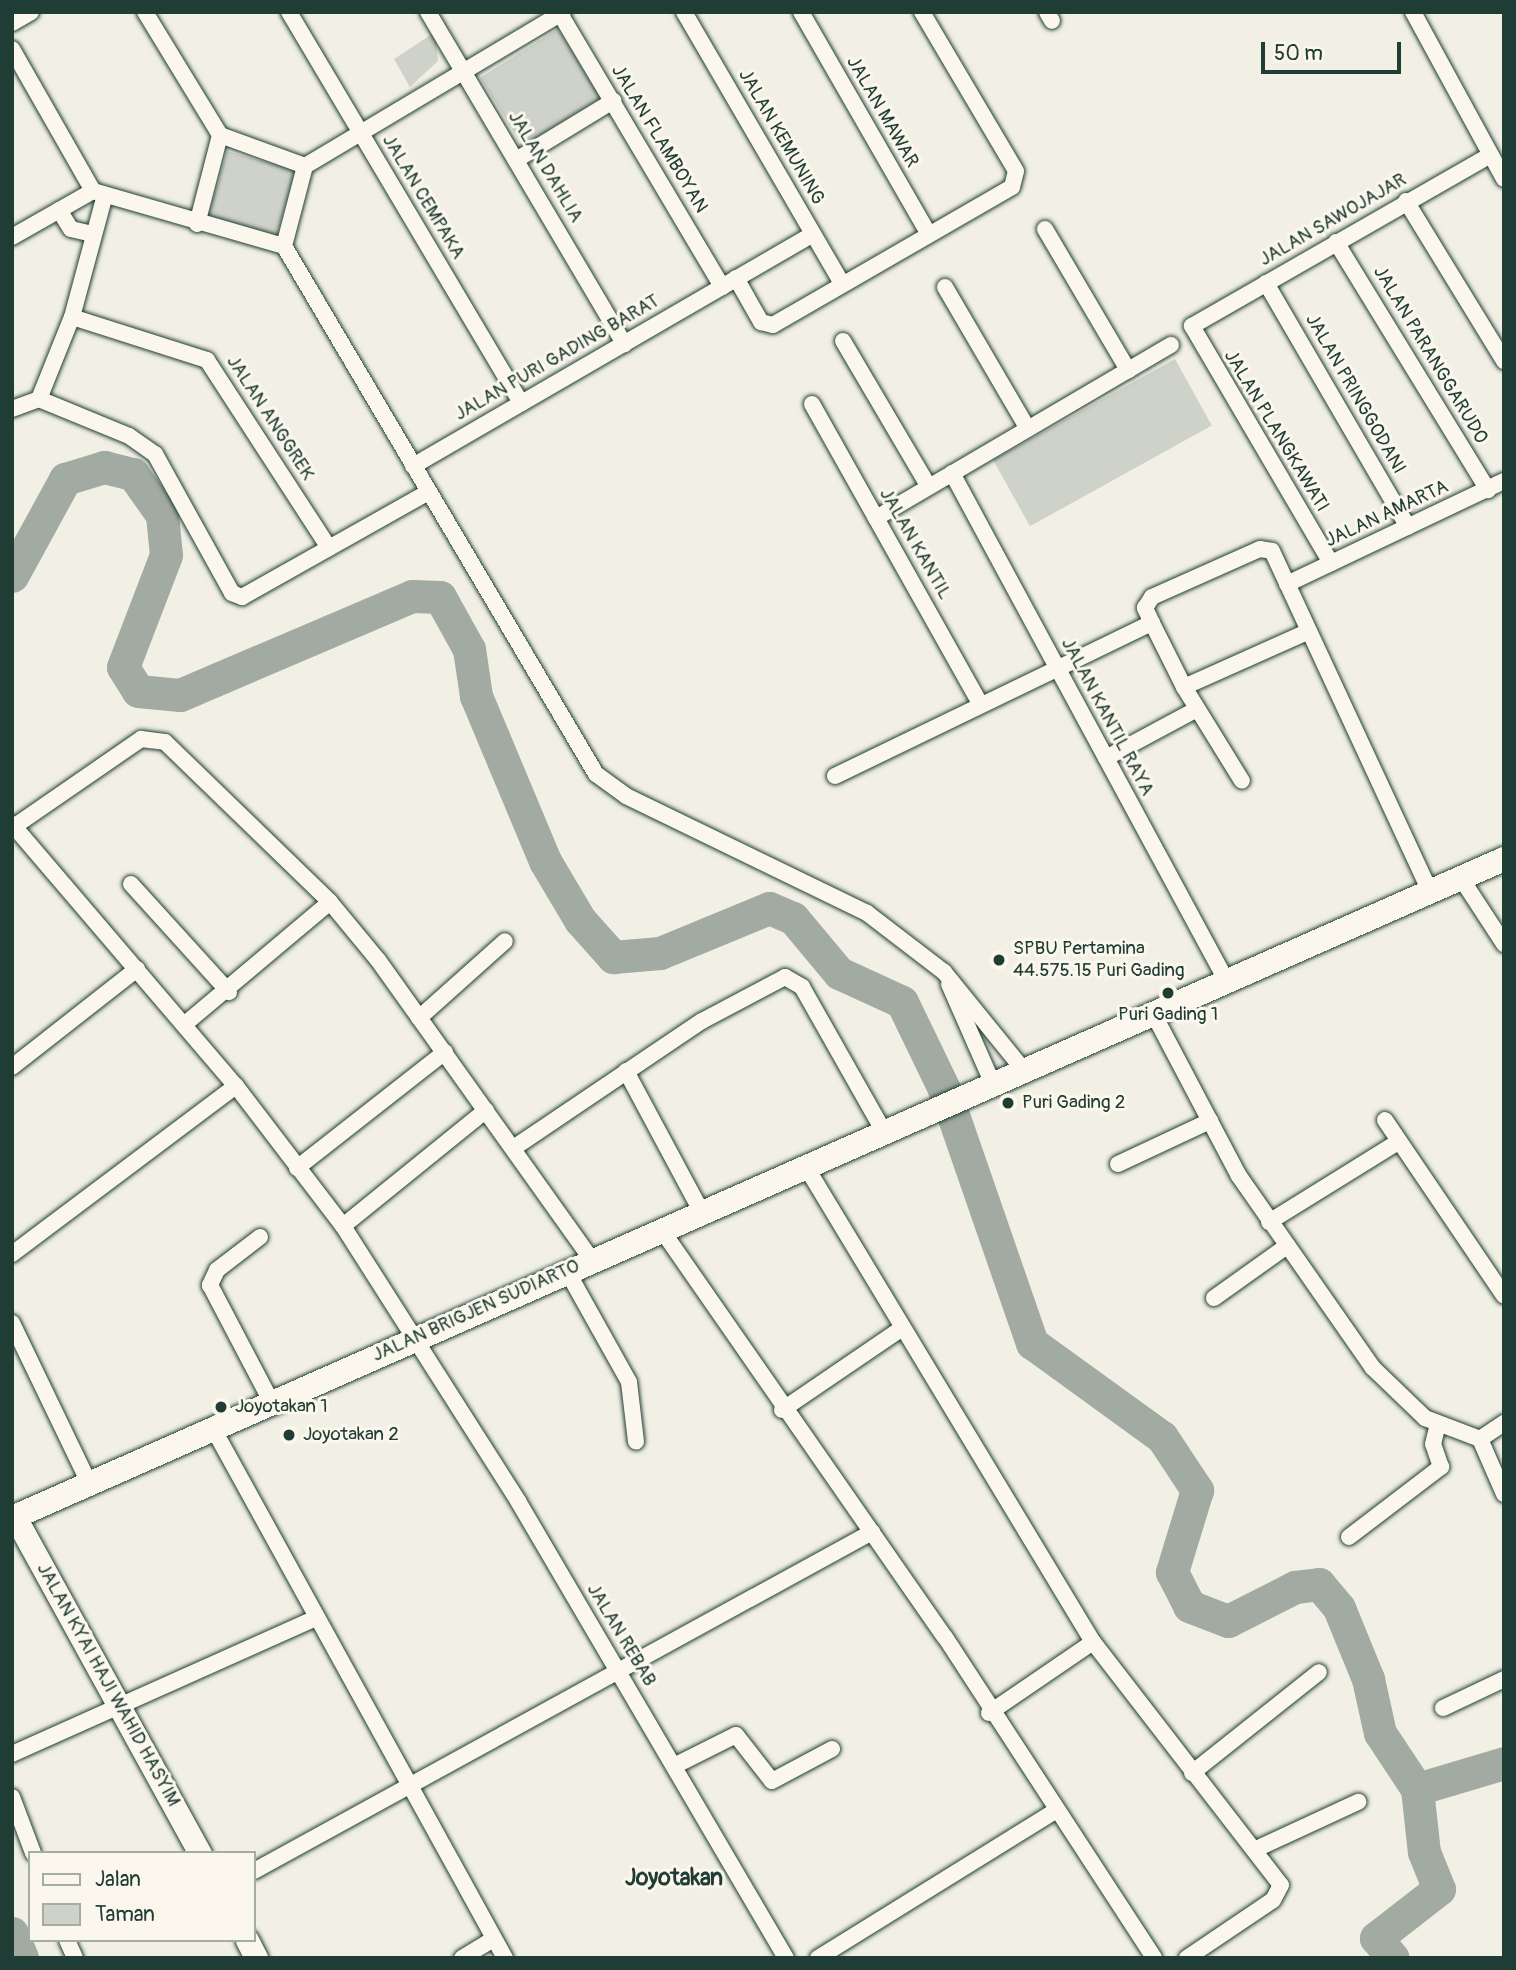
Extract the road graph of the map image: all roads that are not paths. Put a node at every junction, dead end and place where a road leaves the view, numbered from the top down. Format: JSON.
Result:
{"nodes":[{"id":1,"x":31,"y":12,"type":"edge"},
{"id":2,"x":145,"y":12,"type":"edge"},
{"id":3,"x":289,"y":12,"type":"edge"},
{"id":4,"x":428,"y":12,"type":"edge"},
{"id":5,"x":684,"y":12,"type":"edge"},
{"id":6,"x":801,"y":12,"type":"edge"},
{"id":7,"x":922,"y":12,"type":"edge"},
{"id":8,"x":1413,"y":12,"type":"edge"},
{"id":9,"x":561,"y":13,"type":"edge"},
{"id":10,"x":12,"y":23,"type":"edge"},
{"id":11,"x":12,"y":49,"type":"edge"},
{"id":12,"x":463,"y":72,"type":"junction"},
{"id":13,"x":613,"y":101,"type":"junction"},
{"id":14,"x":361,"y":132,"type":"junction"},
{"id":15,"x":220,"y":135,"type":"junction"},
{"id":16,"x":516,"y":160,"type":"junction"},
{"id":17,"x":305,"y":166,"type":"junction"},
{"id":18,"x":1499,"y":166,"type":"edge"},
{"id":19,"x":98,"y":194,"type":"junction"},
{"id":20,"x":1406,"y":201,"type":"junction"},
{"id":21,"x":59,"y":210,"type":"junction"},
{"id":22,"x":197,"y":224,"type":"junction"},
{"id":23,"x":1045,"y":229,"type":"dead end"},
{"id":24,"x":928,"y":233,"type":"junction"},
{"id":25,"x":92,"y":234,"type":"junction"},
{"id":26,"x":813,"y":234,"type":"junction"},
{"id":27,"x":12,"y":237,"type":"edge"},
{"id":28,"x":1336,"y":242,"type":"junction"},
{"id":29,"x":284,"y":246,"type":"junction"},
{"id":30,"x":729,"y":282,"type":"junction"},
{"id":31,"x":842,"y":283,"type":"junction"},
{"id":32,"x":1266,"y":283,"type":"junction"},
{"id":33,"x":945,"y":287,"type":"dead end"},
{"id":34,"x":72,"y":317,"type":"junction"},
{"id":35,"x":1198,"y":321,"type":"joint"},
{"id":36,"x":843,"y":341,"type":"dead end"},
{"id":37,"x":624,"y":344,"type":"junction"},
{"id":38,"x":1171,"y":345,"type":"dead end"},
{"id":39,"x":1504,"y":361,"type":"edge"},
{"id":40,"x":1128,"y":370,"type":"junction"},
{"id":41,"x":39,"y":399,"type":"junction"},
{"id":42,"x":521,"y":403,"type":"junction"},
{"id":43,"x":812,"y":404,"type":"dead end"},
{"id":44,"x":12,"y":409,"type":"edge"},
{"id":45,"x":1028,"y":429,"type":"junction"},
{"id":46,"x":413,"y":466,"type":"junction"},
{"id":47,"x":952,"y":474,"type":"junction"},
{"id":48,"x":1504,"y":481,"type":"edge"},
{"id":49,"x":929,"y":487,"type":"junction"},
{"id":50,"x":1488,"y":490,"type":"junction"},
{"id":51,"x":428,"y":492,"type":"junction"},
{"id":52,"x":876,"y":518,"type":"junction"},
{"id":53,"x":1408,"y":527,"type":"junction"},
{"id":54,"x":329,"y":548,"type":"junction"},
{"id":55,"x":1331,"y":564,"type":"junction"},
{"id":56,"x":1287,"y":584,"type":"junction"},
{"id":57,"x":1152,"y":623,"type":"junction"},
{"id":58,"x":1307,"y":632,"type":"junction"},
{"id":59,"x":1057,"y":667,"type":"junction"},
{"id":60,"x":1184,"y":687,"type":"junction"},
{"id":61,"x":981,"y":705,"type":"junction"},
{"id":62,"x":1197,"y":709,"type":"junction"},
{"id":63,"x":1107,"y":758,"type":"junction"},
{"id":64,"x":835,"y":776,"type":"dead end"},
{"id":65,"x":1242,"y":781,"type":"dead end"},
{"id":66,"x":13,"y":826,"type":"edge"},
{"id":67,"x":1504,"y":859,"type":"edge"},
{"id":68,"x":1461,"y":878,"type":"junction"},
{"id":69,"x":131,"y":884,"type":"dead end"},
{"id":70,"x":1430,"y":891,"type":"junction"},
{"id":71,"x":330,"y":902,"type":"junction"},
{"id":72,"x":505,"y":941,"type":"dead end"},
{"id":73,"x":1504,"y":944,"type":"edge"},
{"id":74,"x":137,"y":969,"type":"junction"},
{"id":75,"x":944,"y":972,"type":"junction"},
{"id":76,"x":1226,"y":980,"type":"junction"},
{"id":77,"x":229,"y":992,"type":"junction"},
{"id":78,"x":1152,"y":1011,"type":"junction"},
{"id":79,"x":419,"y":1017,"type":"junction"},
{"id":80,"x":185,"y":1024,"type":"junction"},
{"id":81,"x":444,"y":1052,"type":"junction"},
{"id":82,"x":12,"y":1067,"type":"edge"},
{"id":83,"x":1022,"y":1068,"type":"junction"},
{"id":84,"x":626,"y":1071,"type":"junction"},
{"id":85,"x":236,"y":1086,"type":"junction"},
{"id":86,"x":982,"y":1087,"type":"junction"},
{"id":87,"x":486,"y":1110,"type":"junction"},
{"id":88,"x":1385,"y":1120,"type":"dead end"},
{"id":89,"x":1210,"y":1121,"type":"junction"},
{"id":90,"x":884,"y":1132,"type":"junction"},
{"id":91,"x":1398,"y":1142,"type":"junction"},
{"id":92,"x":515,"y":1147,"type":"junction"},
{"id":93,"x":1118,"y":1164,"type":"dead end"},
{"id":94,"x":805,"y":1165,"type":"junction"},
{"id":95,"x":297,"y":1168,"type":"junction"},
{"id":96,"x":702,"y":1213,"type":"junction"},
{"id":97,"x":1269,"y":1222,"type":"junction"},
{"id":98,"x":343,"y":1226,"type":"junction"},
{"id":99,"x":661,"y":1229,"type":"junction"},
{"id":100,"x":260,"y":1237,"type":"dead end"},
{"id":101,"x":1287,"y":1246,"type":"junction"},
{"id":102,"x":12,"y":1254,"type":"edge"},
{"id":103,"x":592,"y":1259,"type":"junction"},
{"id":104,"x":567,"y":1271,"type":"junction"},
{"id":105,"x":1503,"y":1294,"type":"edge"},
{"id":106,"x":1213,"y":1298,"type":"dead end"},
{"id":107,"x":12,"y":1323,"type":"edge"},
{"id":108,"x":902,"y":1328,"type":"junction"},
{"id":109,"x":416,"y":1335,"type":"junction"},
{"id":110,"x":272,"y":1404,"type":"junction"},
{"id":111,"x":782,"y":1410,"type":"junction"},
{"id":112,"x":1504,"y":1423,"type":"edge"},
{"id":113,"x":1438,"y":1424,"type":"junction"},
{"id":114,"x":214,"y":1430,"type":"junction"},
{"id":115,"x":1480,"y":1439,"type":"junction"},
{"id":116,"x":636,"y":1442,"type":"dead end"},
{"id":117,"x":90,"y":1485,"type":"junction"},
{"id":118,"x":1504,"y":1494,"type":"edge"},
{"id":119,"x":14,"y":1518,"type":"edge"},
{"id":120,"x":872,"y":1532,"type":"junction"},
{"id":121,"x":1349,"y":1537,"type":"dead end"},
{"id":122,"x":316,"y":1618,"type":"junction"},
{"id":123,"x":1093,"y":1642,"type":"junction"},
{"id":124,"x":1319,"y":1672,"type":"dead end"},
{"id":125,"x":618,"y":1674,"type":"junction"},
{"id":126,"x":1504,"y":1679,"type":"edge"},
{"id":127,"x":121,"y":1707,"type":"junction"},
{"id":128,"x":1443,"y":1708,"type":"dead end"},
{"id":129,"x":989,"y":1713,"type":"junction"},
{"id":130,"x":832,"y":1748,"type":"dead end"},
{"id":131,"x":12,"y":1754,"type":"edge"},
{"id":132,"x":676,"y":1765,"type":"junction"},
{"id":133,"x":1192,"y":1773,"type":"junction"},
{"id":134,"x":409,"y":1784,"type":"junction"},
{"id":135,"x":12,"y":1797,"type":"edge"},
{"id":136,"x":1358,"y":1802,"type":"dead end"},
{"id":137,"x":1057,"y":1810,"type":"junction"},
{"id":138,"x":1254,"y":1850,"type":"junction"},
{"id":139,"x":32,"y":1851,"type":"edge"},
{"id":140,"x":199,"y":1851,"type":"edge"},
{"id":141,"x":256,"y":1870,"type":"edge"},
{"id":142,"x":494,"y":1939,"type":"junction"},
{"id":143,"x":68,"y":1942,"type":"edge"},
{"id":144,"x":248,"y":1942,"type":"edge"},
{"id":145,"x":75,"y":1958,"type":"edge"},
{"id":146,"x":256,"y":1958,"type":"edge"},
{"id":147,"x":462,"y":1958,"type":"edge"},
{"id":148,"x":505,"y":1958,"type":"edge"},
{"id":149,"x":786,"y":1958,"type":"edge"},
{"id":150,"x":818,"y":1958,"type":"edge"},
{"id":151,"x":1154,"y":1958,"type":"edge"},
{"id":152,"x":1187,"y":1958,"type":"edge"}],
"edges":[{"from":1,"to":10,"type":"street"},
{"from":2,"to":15,"type":"street"},
{"from":3,"to":14,"type":"street","name":"JALAN CEMPAKA"},
{"from":4,"to":12,"type":"street","name":"JALAN DAHLIA"},
{"from":5,"to":26,"type":"street","name":"JALAN KEMUNING"},
{"from":6,"to":24,"type":"street","name":"JALAN MAWAR"},
{"from":7,"to":24,"type":"street"},
{"from":8,"to":18,"type":"street"},
{"from":9,"to":12,"type":"street"},
{"from":9,"to":13,"type":"street","name":"JALAN FLAMBOYAN"},
{"from":11,"to":19,"type":"street"},
{"from":12,"to":14,"type":"street"},
{"from":12,"to":16,"type":"street","name":"JALAN DAHLIA"},
{"from":13,"to":16,"type":"street"},
{"from":13,"to":30,"type":"street","name":"JALAN FLAMBOYAN"},
{"from":14,"to":17,"type":"street"},
{"from":14,"to":42,"type":"street","name":"JALAN CEMPAKA"},
{"from":15,"to":17,"type":"street"},
{"from":15,"to":22,"type":"street"},
{"from":16,"to":37,"type":"street","name":"JALAN DAHLIA"},
{"from":17,"to":29,"type":"street"},
{"from":18,"to":20,"type":"street","name":"JALAN SAWOJAJAR"},
{"from":19,"to":21,"type":"street"},
{"from":19,"to":22,"type":"street"},
{"from":19,"to":25,"type":"street"},
{"from":20,"to":28,"type":"street","name":"JALAN SAWOJAJAR"},
{"from":20,"to":39,"type":"street"},
{"from":21,"to":25,"type":"street"},
{"from":21,"to":27,"type":"street"},
{"from":22,"to":29,"type":"street"},
{"from":23,"to":40,"type":"street"},
{"from":24,"to":31,"type":"street"},
{"from":25,"to":34,"type":"street"},
{"from":26,"to":30,"type":"street","name":"JALAN PURI GADING BARAT"},
{"from":26,"to":31,"type":"street","name":"JALAN KEMUNING"},
{"from":28,"to":32,"type":"street","name":"JALAN SAWOJAJAR"},
{"from":28,"to":50,"type":"street","name":"JALAN PARANGGARUDO"},
{"from":29,"to":46,"type":"street"},
{"from":30,"to":31,"type":"street","name":"JALAN FLAMBOYAN"},
{"from":30,"to":37,"type":"street","name":"JALAN PURI GADING BARAT"},
{"from":32,"to":35,"type":"street","name":"JALAN SAWOJAJAR"},
{"from":32,"to":53,"type":"street","name":"JALAN PRINGGODANI"},
{"from":33,"to":45,"type":"street"},
{"from":34,"to":41,"type":"street"},
{"from":34,"to":54,"type":"street","name":"JALAN ANGGREK"},
{"from":35,"to":55,"type":"street","name":"JALAN PLANGKAWATI"},
{"from":36,"to":49,"type":"street"},
{"from":37,"to":42,"type":"street","name":"JALAN PURI GADING BARAT"},
{"from":38,"to":40,"type":"street"},
{"from":40,"to":45,"type":"street"},
{"from":41,"to":44,"type":"street"},
{"from":41,"to":54,"type":"street"},
{"from":42,"to":46,"type":"street","name":"JALAN PURI GADING BARAT"},
{"from":43,"to":52,"type":"street","name":"JALAN KANTIL"},
{"from":45,"to":47,"type":"street"},
{"from":46,"to":51,"type":"street"},
{"from":47,"to":49,"type":"street"},
{"from":47,"to":59,"type":"street","name":"JALAN KANTIL RAYA"},
{"from":48,"to":50,"type":"street","name":"JALAN AMARTA"},
{"from":49,"to":52,"type":"street"},
{"from":50,"to":53,"type":"street","name":"JALAN AMARTA"},
{"from":51,"to":54,"type":"street"},
{"from":51,"to":75,"type":"street"},
{"from":52,"to":61,"type":"street","name":"JALAN KANTIL"},
{"from":53,"to":55,"type":"street","name":"JALAN AMARTA"},
{"from":55,"to":56,"type":"street","name":"JALAN AMARTA"},
{"from":56,"to":57,"type":"street"},
{"from":56,"to":58,"type":"street"},
{"from":57,"to":59,"type":"street"},
{"from":57,"to":60,"type":"street"},
{"from":58,"to":60,"type":"street"},
{"from":58,"to":70,"type":"street"},
{"from":59,"to":61,"type":"street"},
{"from":59,"to":63,"type":"street","name":"JALAN KANTIL RAYA"},
{"from":60,"to":62,"type":"street"},
{"from":61,"to":64,"type":"street"},
{"from":62,"to":63,"type":"street"},
{"from":62,"to":65,"type":"street"},
{"from":63,"to":76,"type":"street","name":"JALAN KANTIL RAYA"},
{"from":66,"to":71,"type":"street"},
{"from":66,"to":74,"type":"street","name":"JALAN REBAB"},
{"from":67,"to":68,"type":"main road","name":"JALAN BRIGJEN SUDIARTO"},
{"from":68,"to":70,"type":"main road","name":"JALAN BRIGJEN SUDIARTO"},
{"from":68,"to":73,"type":"street"},
{"from":69,"to":77,"type":"street"},
{"from":70,"to":76,"type":"main road","name":"JALAN BRIGJEN SUDIARTO"},
{"from":71,"to":77,"type":"street"},
{"from":71,"to":79,"type":"street"},
{"from":72,"to":79,"type":"street"},
{"from":74,"to":80,"type":"street","name":"JALAN REBAB"},
{"from":74,"to":82,"type":"street"},
{"from":75,"to":83,"type":"street"},
{"from":75,"to":86,"type":"street"},
{"from":76,"to":78,"type":"main road","name":"JALAN BRIGJEN SUDIARTO"},
{"from":77,"to":80,"type":"street"},
{"from":78,"to":83,"type":"main road","name":"JALAN BRIGJEN SUDIARTO"},
{"from":78,"to":89,"type":"street"},
{"from":79,"to":81,"type":"street"},
{"from":80,"to":85,"type":"street","name":"JALAN REBAB"},
{"from":81,"to":87,"type":"street"},
{"from":81,"to":95,"type":"street"},
{"from":83,"to":86,"type":"main road","name":"JALAN BRIGJEN SUDIARTO"},
{"from":84,"to":90,"type":"street"},
{"from":84,"to":92,"type":"street"},
{"from":84,"to":96,"type":"street"},
{"from":85,"to":95,"type":"street","name":"JALAN REBAB"},
{"from":85,"to":102,"type":"street"},
{"from":86,"to":90,"type":"main road","name":"JALAN BRIGJEN SUDIARTO"},
{"from":87,"to":92,"type":"street"},
{"from":87,"to":98,"type":"street"},
{"from":88,"to":91,"type":"street"},
{"from":89,"to":93,"type":"street"},
{"from":89,"to":97,"type":"street"},
{"from":90,"to":94,"type":"main road","name":"JALAN BRIGJEN SUDIARTO"},
{"from":91,"to":97,"type":"street"},
{"from":91,"to":105,"type":"street"},
{"from":92,"to":103,"type":"street"},
{"from":94,"to":96,"type":"main road","name":"JALAN BRIGJEN SUDIARTO"},
{"from":94,"to":108,"type":"street"},
{"from":95,"to":98,"type":"street","name":"JALAN REBAB"},
{"from":96,"to":99,"type":"main road","name":"JALAN BRIGJEN SUDIARTO"},
{"from":97,"to":101,"type":"street"},
{"from":98,"to":109,"type":"street","name":"JALAN REBAB"},
{"from":99,"to":103,"type":"main road","name":"JALAN BRIGJEN SUDIARTO"},
{"from":99,"to":111,"type":"street"},
{"from":100,"to":110,"type":"street"},
{"from":101,"to":106,"type":"street"},
{"from":101,"to":113,"type":"street"},
{"from":103,"to":104,"type":"main road","name":"JALAN BRIGJEN SUDIARTO"},
{"from":104,"to":109,"type":"main road","name":"JALAN BRIGJEN SUDIARTO"},
{"from":104,"to":116,"type":"street"},
{"from":107,"to":117,"type":"street"},
{"from":108,"to":111,"type":"street"},
{"from":108,"to":123,"type":"street"},
{"from":109,"to":110,"type":"main road","name":"JALAN BRIGJEN SUDIARTO"},
{"from":109,"to":125,"type":"street","name":"JALAN REBAB"},
{"from":110,"to":114,"type":"main road","name":"JALAN BRIGJEN SUDIARTO"},
{"from":111,"to":120,"type":"street"},
{"from":112,"to":115,"type":"street"},
{"from":113,"to":115,"type":"street"},
{"from":113,"to":121,"type":"street"},
{"from":114,"to":117,"type":"main road","name":"JALAN BRIGJEN SUDIARTO"},
{"from":114,"to":122,"type":"street"},
{"from":115,"to":118,"type":"street"},
{"from":117,"to":119,"type":"main road","name":"JALAN BRIGJEN SUDIARTO"},
{"from":119,"to":127,"type":"main road","name":"JALAN KYAI HAJI WAHID HASYIM"},
{"from":120,"to":125,"type":"street"},
{"from":120,"to":129,"type":"street"},
{"from":122,"to":127,"type":"street"},
{"from":122,"to":134,"type":"street"},
{"from":123,"to":129,"type":"street"},
{"from":123,"to":133,"type":"street"},
{"from":124,"to":133,"type":"street"},
{"from":125,"to":132,"type":"street","name":"JALAN REBAB"},
{"from":125,"to":134,"type":"street"},
{"from":126,"to":128,"type":"street"},
{"from":127,"to":131,"type":"street"},
{"from":127,"to":140,"type":"main road","name":"JALAN KYAI HAJI WAHID HASYIM"},
{"from":129,"to":137,"type":"street"},
{"from":130,"to":132,"type":"street"},
{"from":132,"to":149,"type":"street","name":"JALAN REBAB"},
{"from":133,"to":138,"type":"street"},
{"from":134,"to":141,"type":"street"},
{"from":134,"to":142,"type":"street"},
{"from":135,"to":139,"type":"street"},
{"from":136,"to":138,"type":"street"},
{"from":137,"to":150,"type":"street"},
{"from":137,"to":151,"type":"street"},
{"from":138,"to":152,"type":"street"},
{"from":142,"to":147,"type":"street"},
{"from":142,"to":148,"type":"street"},
{"from":143,"to":145,"type":"street"},
{"from":144,"to":146,"type":"main road"}]}
